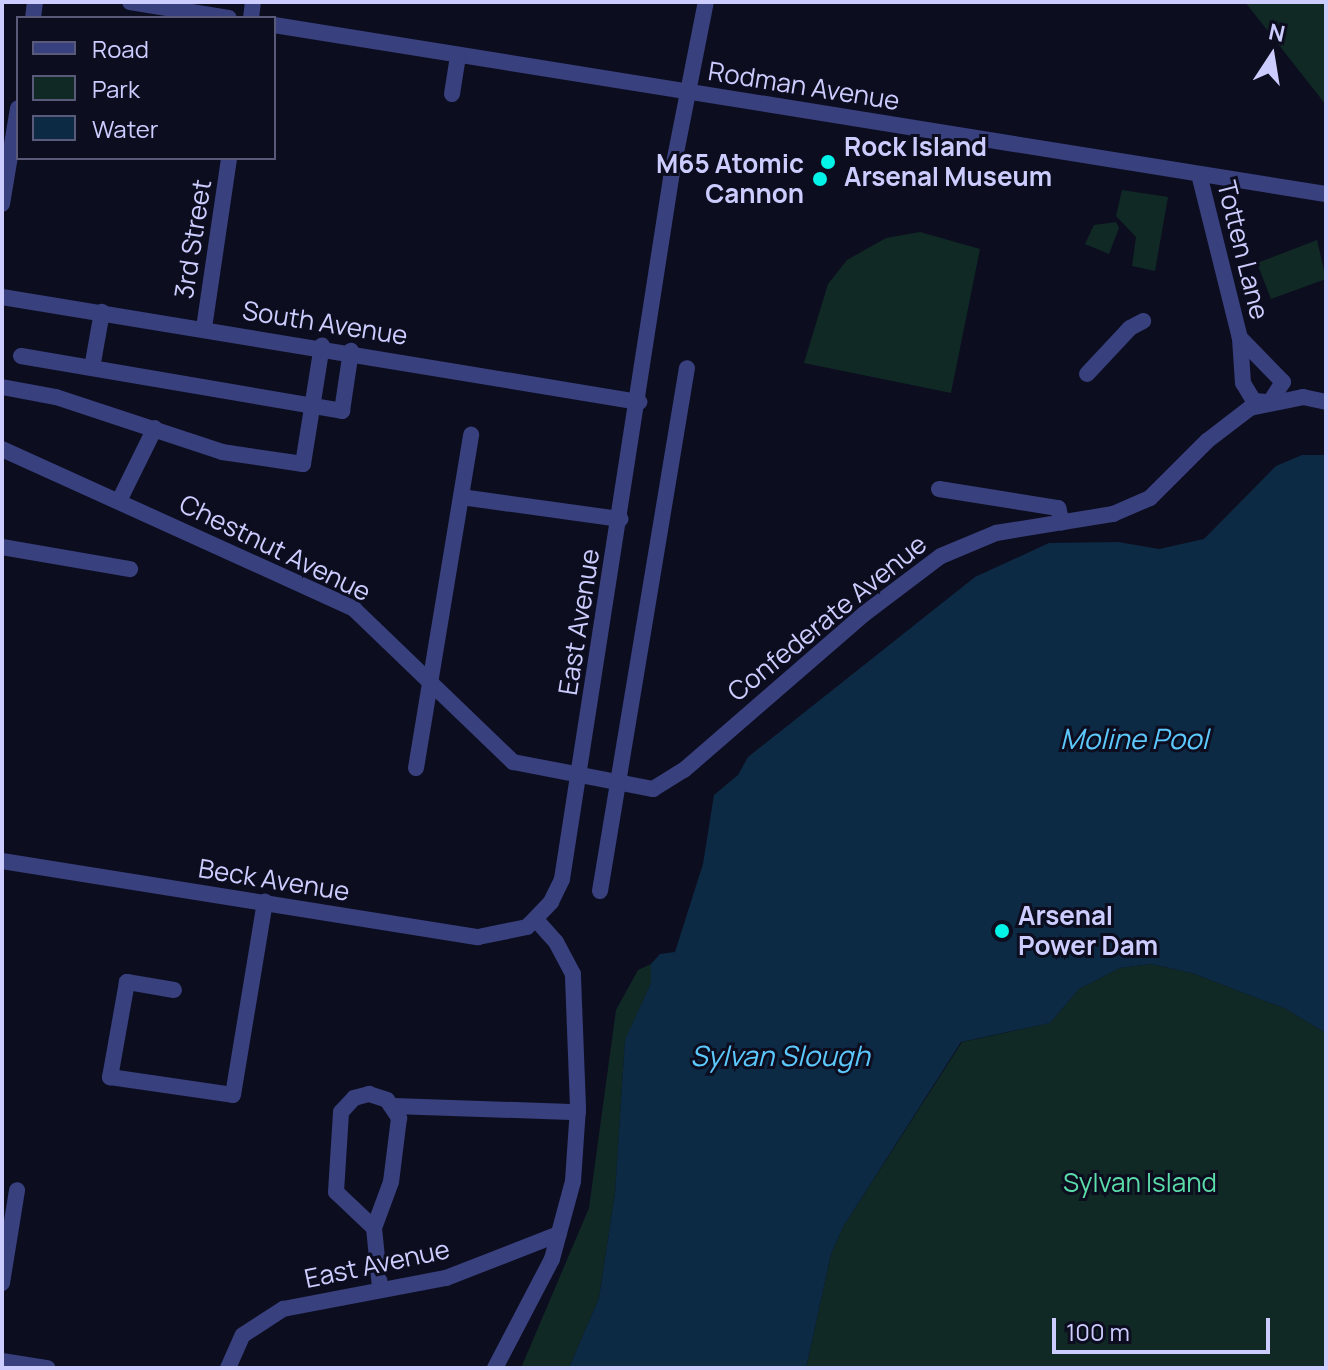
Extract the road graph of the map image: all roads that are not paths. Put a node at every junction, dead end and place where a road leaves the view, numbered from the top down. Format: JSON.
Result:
{"nodes":[{"id":1,"x":130,"y":2,"type":"edge"},
{"id":2,"x":706,"y":2,"type":"edge"},
{"id":3,"x":217,"y":16,"type":"edge"},
{"id":4,"x":276,"y":25,"type":"edge"},
{"id":5,"x":458,"y":55,"type":"junction"},
{"id":6,"x":689,"y":92,"type":"junction"},
{"id":7,"x":452,"y":94,"type":"dead end"},
{"id":8,"x":16,"y":120,"type":"edge"},
{"id":9,"x":229,"y":160,"type":"edge"},
{"id":10,"x":1199,"y":174,"type":"junction"},
{"id":11,"x":1326,"y":194,"type":"edge"},
{"id":12,"x":2,"y":204,"type":"edge"},
{"id":13,"x":2,"y":297,"type":"edge"},
{"id":14,"x":102,"y":312,"type":"junction"},
{"id":15,"x":1143,"y":321,"type":"dead end"},
{"id":16,"x":204,"y":328,"type":"junction"},
{"id":17,"x":1240,"y":338,"type":"junction"},
{"id":18,"x":322,"y":346,"type":"junction"},
{"id":19,"x":351,"y":351,"type":"junction"},
{"id":20,"x":21,"y":356,"type":"dead end"},
{"id":21,"x":92,"y":368,"type":"junction"},
{"id":22,"x":687,"y":368,"type":"dead end"},
{"id":23,"x":1087,"y":374,"type":"dead end"},
{"id":24,"x":2,"y":387,"type":"edge"},
{"id":25,"x":639,"y":402,"type":"junction"},
{"id":26,"x":1270,"y":402,"type":"junction"},
{"id":27,"x":1326,"y":402,"type":"edge"},
{"id":28,"x":313,"y":406,"type":"junction"},
{"id":29,"x":155,"y":428,"type":"junction"},
{"id":30,"x":471,"y":434,"type":"dead end"},
{"id":31,"x":2,"y":449,"type":"edge"},
{"id":32,"x":939,"y":489,"type":"dead end"},
{"id":33,"x":461,"y":497,"type":"junction"},
{"id":34,"x":120,"y":499,"type":"junction"},
{"id":35,"x":620,"y":519,"type":"junction"},
{"id":36,"x":1062,"y":522,"type":"junction"},
{"id":37,"x":2,"y":547,"type":"edge"},
{"id":38,"x":130,"y":569,"type":"dead end"},
{"id":39,"x":431,"y":681,"type":"junction"},
{"id":40,"x":416,"y":768,"type":"dead end"},
{"id":41,"x":578,"y":776,"type":"junction"},
{"id":42,"x":617,"y":784,"type":"junction"},
{"id":43,"x":2,"y":861,"type":"edge"},
{"id":44,"x":600,"y":891,"type":"dead end"},
{"id":45,"x":265,"y":902,"type":"junction"},
{"id":46,"x":536,"y":920,"type":"junction"},
{"id":47,"x":174,"y":990,"type":"dead end"},
{"id":48,"x":393,"y":1106,"type":"junction"},
{"id":49,"x":578,"y":1112,"type":"junction"},
{"id":50,"x":17,"y":1190,"type":"dead end"},
{"id":51,"x":374,"y":1228,"type":"junction"},
{"id":52,"x":559,"y":1234,"type":"junction"},
{"id":53,"x":2,"y":1283,"type":"edge"},
{"id":54,"x":380,"y":1287,"type":"junction"},
{"id":55,"x":2,"y":1361,"type":"edge"},
{"id":56,"x":47,"y":1368,"type":"edge"},
{"id":57,"x":228,"y":1368,"type":"edge"},
{"id":58,"x":495,"y":1368,"type":"edge"}],
"edges":[{"from":1,"to":3,"type":"street"},
{"from":2,"to":6,"type":"street","name":"East Avenue"},
{"from":4,"to":5,"type":"street","name":"Rodman Avenue"},
{"from":5,"to":6,"type":"street","name":"Rodman Avenue"},
{"from":5,"to":7,"type":"street"},
{"from":6,"to":10,"type":"street","name":"Rodman Avenue"},
{"from":6,"to":25,"type":"street","name":"East Avenue"},
{"from":8,"to":12,"type":"street"},
{"from":9,"to":16,"type":"street","name":"3rd Street"},
{"from":10,"to":11,"type":"street","name":"Rodman Avenue"},
{"from":10,"to":17,"type":"street","name":"Totten Lane"},
{"from":13,"to":14,"type":"street","name":"South Avenue"},
{"from":14,"to":16,"type":"street","name":"South Avenue"},
{"from":14,"to":21,"type":"street"},
{"from":15,"to":23,"type":"street"},
{"from":16,"to":18,"type":"street","name":"South Avenue"},
{"from":17,"to":26,"type":"street","name":"Totten Lane"},
{"from":17,"to":26,"type":"street","name":"Totten Lane"},
{"from":18,"to":19,"type":"street","name":"South Avenue"},
{"from":18,"to":28,"type":"street"},
{"from":19,"to":25,"type":"street","name":"South Avenue"},
{"from":19,"to":28,"type":"street"},
{"from":20,"to":21,"type":"street"},
{"from":21,"to":28,"type":"street"},
{"from":22,"to":42,"type":"street"},
{"from":24,"to":29,"type":"street"},
{"from":25,"to":35,"type":"street","name":"East Avenue"},
{"from":26,"to":27,"type":"street","name":"Confederate Avenue"},
{"from":26,"to":36,"type":"street","name":"Confederate Avenue"},
{"from":28,"to":29,"type":"street"},
{"from":29,"to":34,"type":"street"},
{"from":30,"to":33,"type":"street"},
{"from":31,"to":34,"type":"street","name":"Chestnut Avenue"},
{"from":32,"to":36,"type":"street"},
{"from":33,"to":35,"type":"street"},
{"from":33,"to":39,"type":"street"},
{"from":34,"to":39,"type":"street","name":"Chestnut Avenue"},
{"from":35,"to":41,"type":"street","name":"East Avenue"},
{"from":36,"to":42,"type":"street","name":"Confederate Avenue"},
{"from":37,"to":38,"type":"street"},
{"from":39,"to":40,"type":"street"},
{"from":39,"to":41,"type":"street","name":"Chestnut Avenue"},
{"from":41,"to":42,"type":"street","name":"Confederate Avenue"},
{"from":41,"to":46,"type":"street","name":"East Avenue"},
{"from":42,"to":44,"type":"street"},
{"from":43,"to":45,"type":"street","name":"Beck Avenue"},
{"from":45,"to":46,"type":"street","name":"Beck Avenue"},
{"from":45,"to":47,"type":"street"},
{"from":46,"to":49,"type":"street"},
{"from":48,"to":49,"type":"street"},
{"from":48,"to":51,"type":"street"},
{"from":48,"to":51,"type":"street"},
{"from":49,"to":52,"type":"street"},
{"from":50,"to":53,"type":"street"},
{"from":51,"to":54,"type":"street"},
{"from":52,"to":54,"type":"street","name":"East Avenue"},
{"from":52,"to":58,"type":"street"},
{"from":54,"to":57,"type":"street","name":"East Avenue"},
{"from":55,"to":56,"type":"street"}]}
